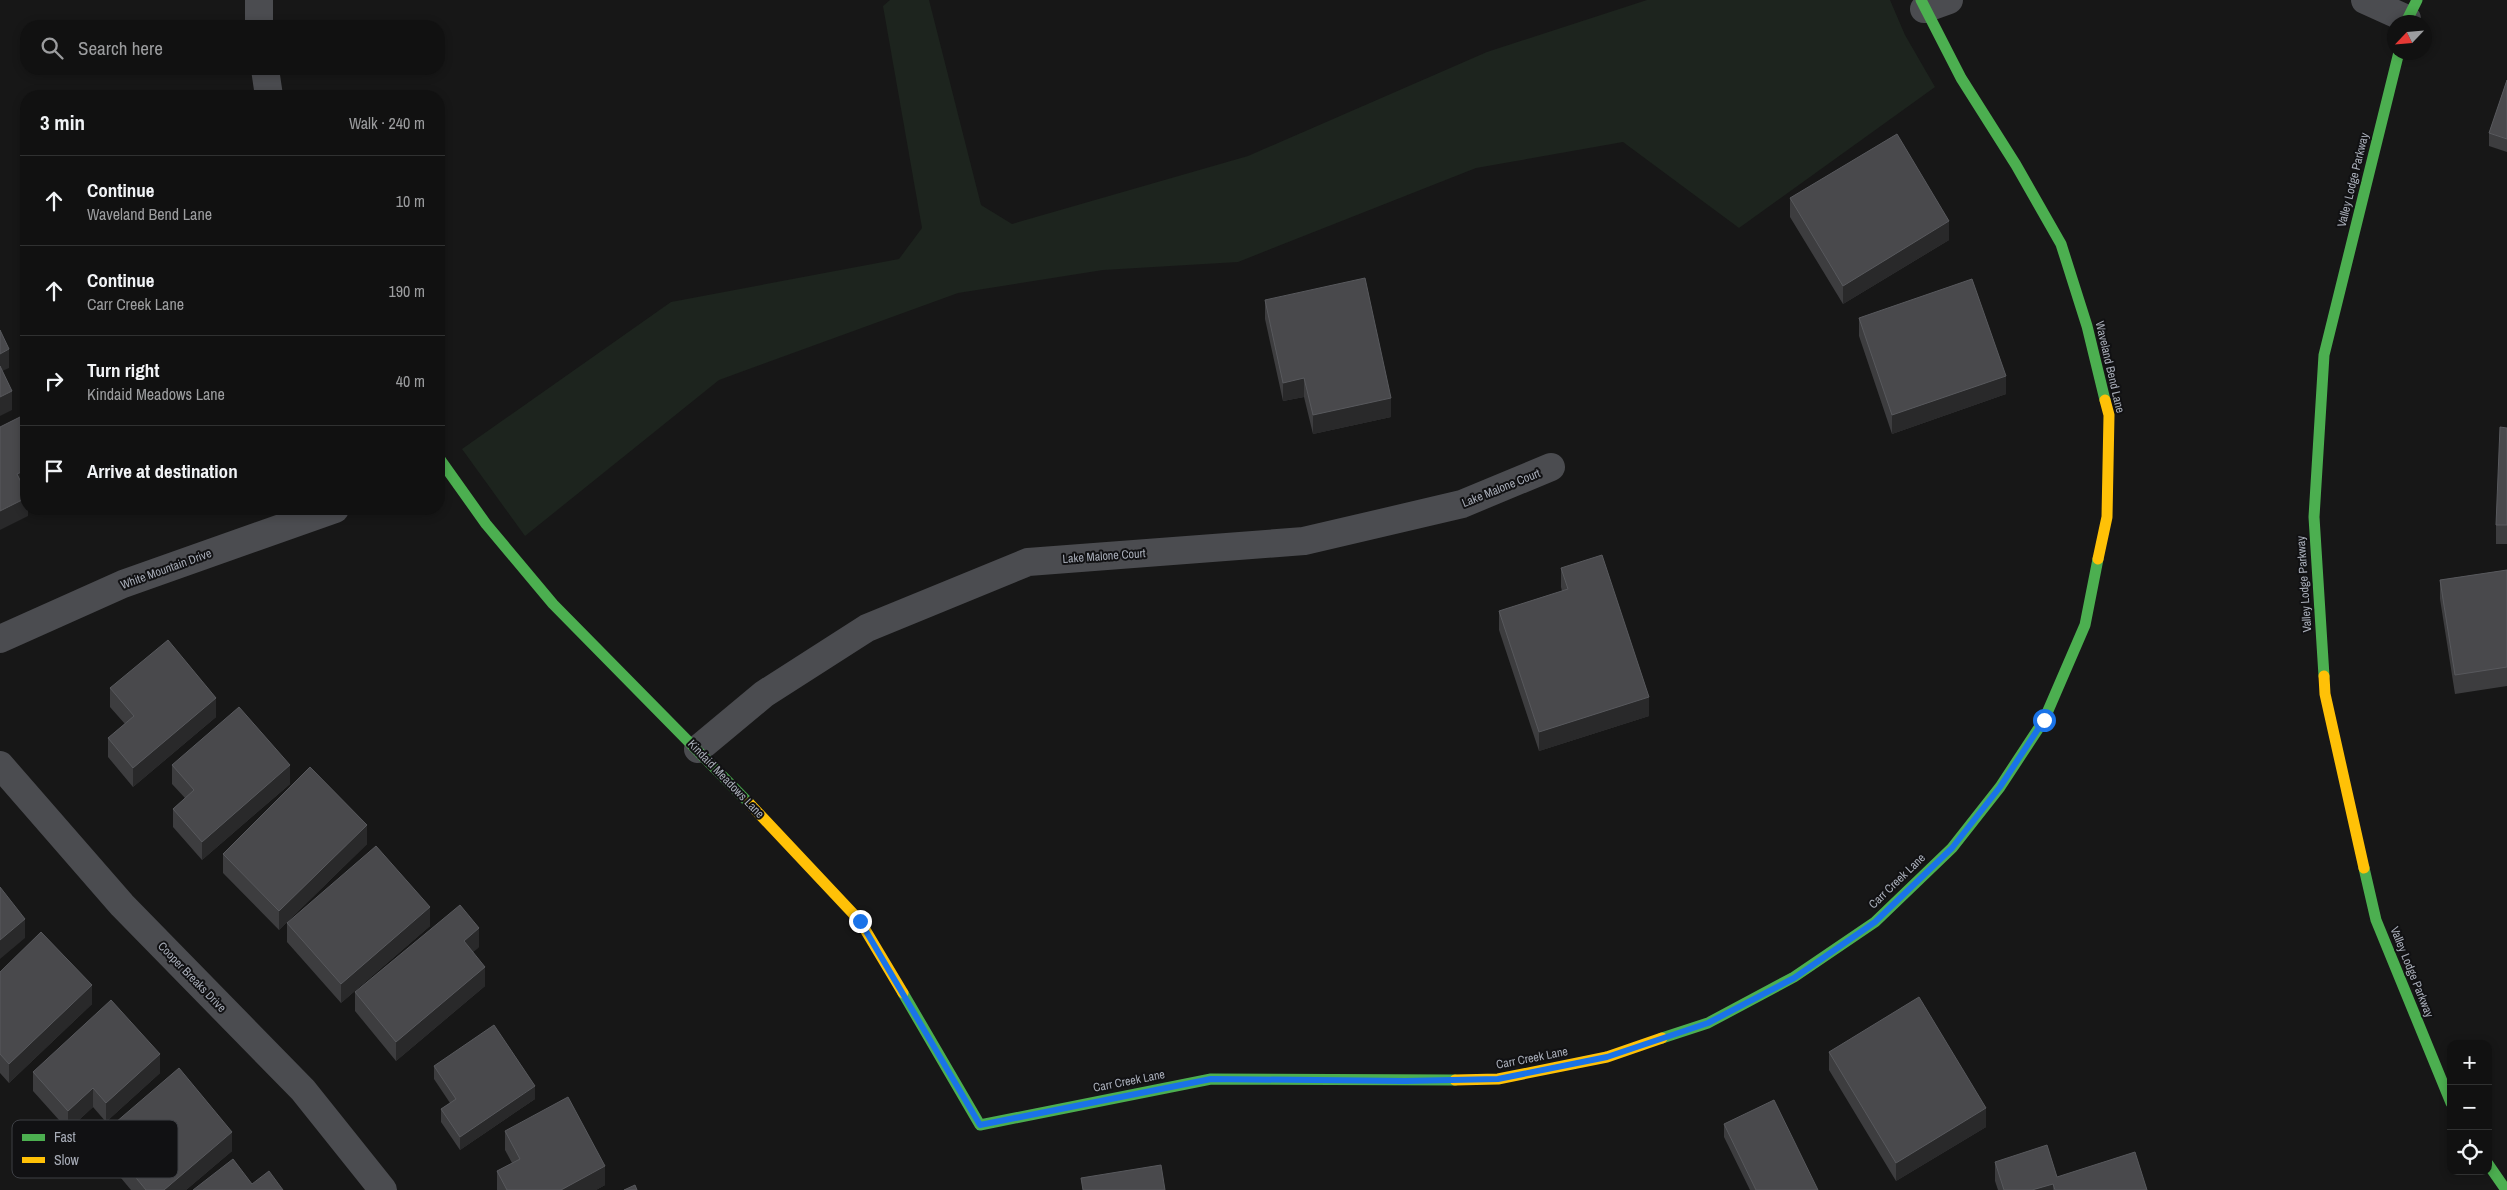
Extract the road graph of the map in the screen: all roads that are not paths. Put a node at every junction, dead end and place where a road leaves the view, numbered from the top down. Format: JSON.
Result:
{"nodes":[{"id":1,"x":258,"y":0,"type":"edge"},
{"id":2,"x":1949,"y":0,"type":"edge"},
{"id":3,"x":2365,"y":0,"type":"edge"},
{"id":4,"x":1922,"y":5,"type":"edge"},
{"id":5,"x":2410,"y":14,"type":"edge"},
{"id":6,"x":259,"y":20,"type":"edge"},
{"id":7,"x":2397,"y":60,"type":"edge"},
{"id":8,"x":266,"y":75,"type":"edge"},
{"id":9,"x":268,"y":90,"type":"edge"},
{"id":10,"x":445,"y":466,"type":"edge"},
{"id":11,"x":1551,"y":467,"type":"dead end"},
{"id":12,"x":318,"y":515,"type":"edge"},
{"id":13,"x":0,"y":639,"type":"edge"},
{"id":14,"x":698,"y":749,"type":"junction"},
{"id":15,"x":0,"y":764,"type":"edge"},
{"id":16,"x":2000,"y":787,"type":"joint"},
{"id":17,"x":2447,"y":1093,"type":"edge"},
{"id":18,"x":980,"y":1125,"type":"joint"},
{"id":19,"x":2492,"y":1170,"type":"edge"},
{"id":20,"x":383,"y":1190,"type":"edge"},
{"id":21,"x":2506,"y":1190,"type":"edge"}],
"edges":[{"from":1,"to":6,"type":"street"},
{"from":2,"to":4,"type":"street"},
{"from":3,"to":5,"type":"street"},
{"from":4,"to":16,"type":"street","name":"Waveland Bend Lane"},
{"from":7,"to":17,"type":"street","name":"Valley Lodge Parkway"},
{"from":8,"to":9,"type":"street"},
{"from":10,"to":14,"type":"street","name":"Kindaid Meadows Lane"},
{"from":11,"to":14,"type":"street","name":"Lake Malone Court"},
{"from":12,"to":13,"type":"street","name":"White Mountain Drive"},
{"from":14,"to":18,"type":"street","name":"Kindaid Meadows Lane"},
{"from":15,"to":20,"type":"street","name":"Cooper Breaks Drive"},
{"from":16,"to":18,"type":"street","name":"Carr Creek Lane"},
{"from":19,"to":21,"type":"street"}]}
